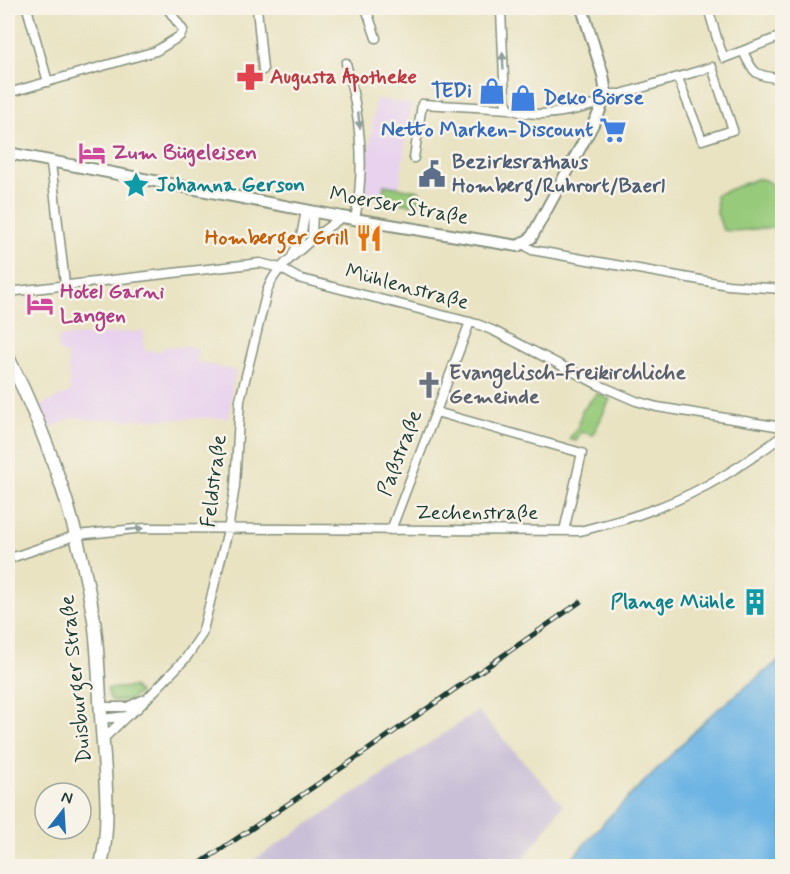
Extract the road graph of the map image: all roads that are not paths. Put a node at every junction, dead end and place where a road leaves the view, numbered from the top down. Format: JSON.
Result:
{"nodes":[{"id":1,"x":27,"y":8,"type":"edge"},
{"id":2,"x":166,"y":8,"type":"edge"},
{"id":3,"x":257,"y":8,"type":"edge"},
{"id":4,"x":366,"y":8,"type":"edge"},
{"id":5,"x":582,"y":8,"type":"edge"},
{"id":6,"x":708,"y":8,"type":"edge"},
{"id":7,"x":503,"y":9,"type":"edge"},
{"id":8,"x":783,"y":36,"type":"edge"},
{"id":9,"x":376,"y":38,"type":"dead end"},
{"id":10,"x":742,"y":51,"type":"junction"},
{"id":11,"x":346,"y":63,"type":"dead end"},
{"id":12,"x":263,"y":70,"type":"dead end"},
{"id":13,"x":678,"y":78,"type":"junction"},
{"id":14,"x":783,"y":80,"type":"edge"},
{"id":15,"x":48,"y":81,"type":"junction"},
{"id":16,"x":8,"y":93,"type":"edge"},
{"id":17,"x":604,"y":98,"type":"junction"},
{"id":18,"x":510,"y":109,"type":"junction"},
{"id":19,"x":8,"y":153,"type":"edge"},
{"id":20,"x":414,"y":158,"type":"dead end"},
{"id":21,"x":51,"y":163,"type":"junction"},
{"id":22,"x":310,"y":211,"type":"junction"},
{"id":23,"x":342,"y":217,"type":"junction"},
{"id":24,"x":355,"y":219,"type":"junction"},
{"id":25,"x":312,"y":239,"type":"junction"},
{"id":26,"x":523,"y":244,"type":"junction"},
{"id":27,"x":293,"y":255,"type":"junction"},
{"id":28,"x":280,"y":268,"type":"junction"},
{"id":29,"x":65,"y":284,"type":"junction"},
{"id":30,"x":783,"y":290,"type":"edge"},
{"id":31,"x":8,"y":292,"type":"edge"},
{"id":32,"x":470,"y":322,"type":"junction"},
{"id":33,"x":8,"y":357,"type":"edge"},
{"id":34,"x":436,"y":412,"type":"junction"},
{"id":35,"x":783,"y":427,"type":"edge"},
{"id":36,"x":783,"y":436,"type":"edge"},
{"id":37,"x":228,"y":530,"type":"junction"},
{"id":38,"x":391,"y":530,"type":"junction"},
{"id":39,"x":564,"y":531,"type":"junction"},
{"id":40,"x":77,"y":535,"type":"junction"},
{"id":41,"x":8,"y":560,"type":"edge"},
{"id":42,"x":145,"y":699,"type":"junction"},
{"id":43,"x":101,"y":713,"type":"junction"},
{"id":44,"x":127,"y":716,"type":"junction"},
{"id":45,"x":102,"y":740,"type":"junction"},
{"id":46,"x":101,"y":867,"type":"edge"}],
"edges":[{"from":1,"to":15,"type":"street"},
{"from":2,"to":15,"type":"street"},
{"from":3,"to":12,"type":"street"},
{"from":4,"to":9,"type":"street"},
{"from":5,"to":17,"type":"street"},
{"from":6,"to":10,"type":"street"},
{"from":18,"to":7,"type":"street","one_way":true},
{"from":8,"to":10,"type":"street"},
{"from":10,"to":14,"type":"street"},
{"from":11,"to":24,"type":"street","one_way":true},
{"from":13,"to":13,"type":"street"},
{"from":13,"to":17,"type":"street"},
{"from":15,"to":16,"type":"street"},
{"from":17,"to":18,"type":"street"},
{"from":17,"to":26,"type":"street"},
{"from":18,"to":20,"type":"street"},
{"from":19,"to":21,"type":"street","name":"Moerser Straße"},
{"from":21,"to":22,"type":"street","name":"Moerser Straße"},
{"from":21,"to":29,"type":"street"},
{"from":22,"to":23,"type":"street","name":"Moerser Straße"},
{"from":22,"to":25,"type":"street"},
{"from":22,"to":27,"type":"street","name":"Feldstraße"},
{"from":23,"to":24,"type":"street","name":"Moerser Straße"},
{"from":23,"to":25,"type":"street","name":"Feldstraße"},
{"from":24,"to":26,"type":"street","name":"Moerser Straße"},
{"from":25,"to":27,"type":"street","name":"Feldstraße"},
{"from":26,"to":30,"type":"street","name":"Moerser Straße"},
{"from":27,"to":28,"type":"street","name":"Feldstraße"},
{"from":28,"to":29,"type":"street","name":"Mühlenstraße"},
{"from":28,"to":32,"type":"street","name":"Mühlenstraße"},
{"from":28,"to":37,"type":"street","name":"Feldstraße"},
{"from":29,"to":31,"type":"street","name":"Mühlenstraße"},
{"from":32,"to":34,"type":"street","name":"Paßstraße"},
{"from":32,"to":35,"type":"street","name":"Mühlenstraße"},
{"from":33,"to":40,"type":"main road","name":"Duisburger Straße"},
{"from":34,"to":38,"type":"street","name":"Paßstraße"},
{"from":34,"to":39,"type":"street"},
{"from":36,"to":39,"type":"street","name":"Zechenstraße"},
{"from":37,"to":38,"type":"street","name":"Zechenstraße"},
{"from":40,"to":37,"type":"street","name":"Zechenstraße","one_way":true},
{"from":37,"to":42,"type":"street","name":"Feldstraße"},
{"from":38,"to":39,"type":"street","name":"Zechenstraße"},
{"from":40,"to":41,"type":"street","name":"Zechenstraße"},
{"from":40,"to":43,"type":"main road","name":"Duisburger Straße"},
{"from":42,"to":43,"type":"street","name":"Feldstraße"},
{"from":42,"to":44,"type":"street","name":"Feldstraße"},
{"from":43,"to":44,"type":"street"},
{"from":43,"to":45,"type":"main road","name":"Duisburger Straße"},
{"from":44,"to":45,"type":"street","name":"Feldstraße"},
{"from":45,"to":46,"type":"main road","name":"Duisburger Straße"}]}
